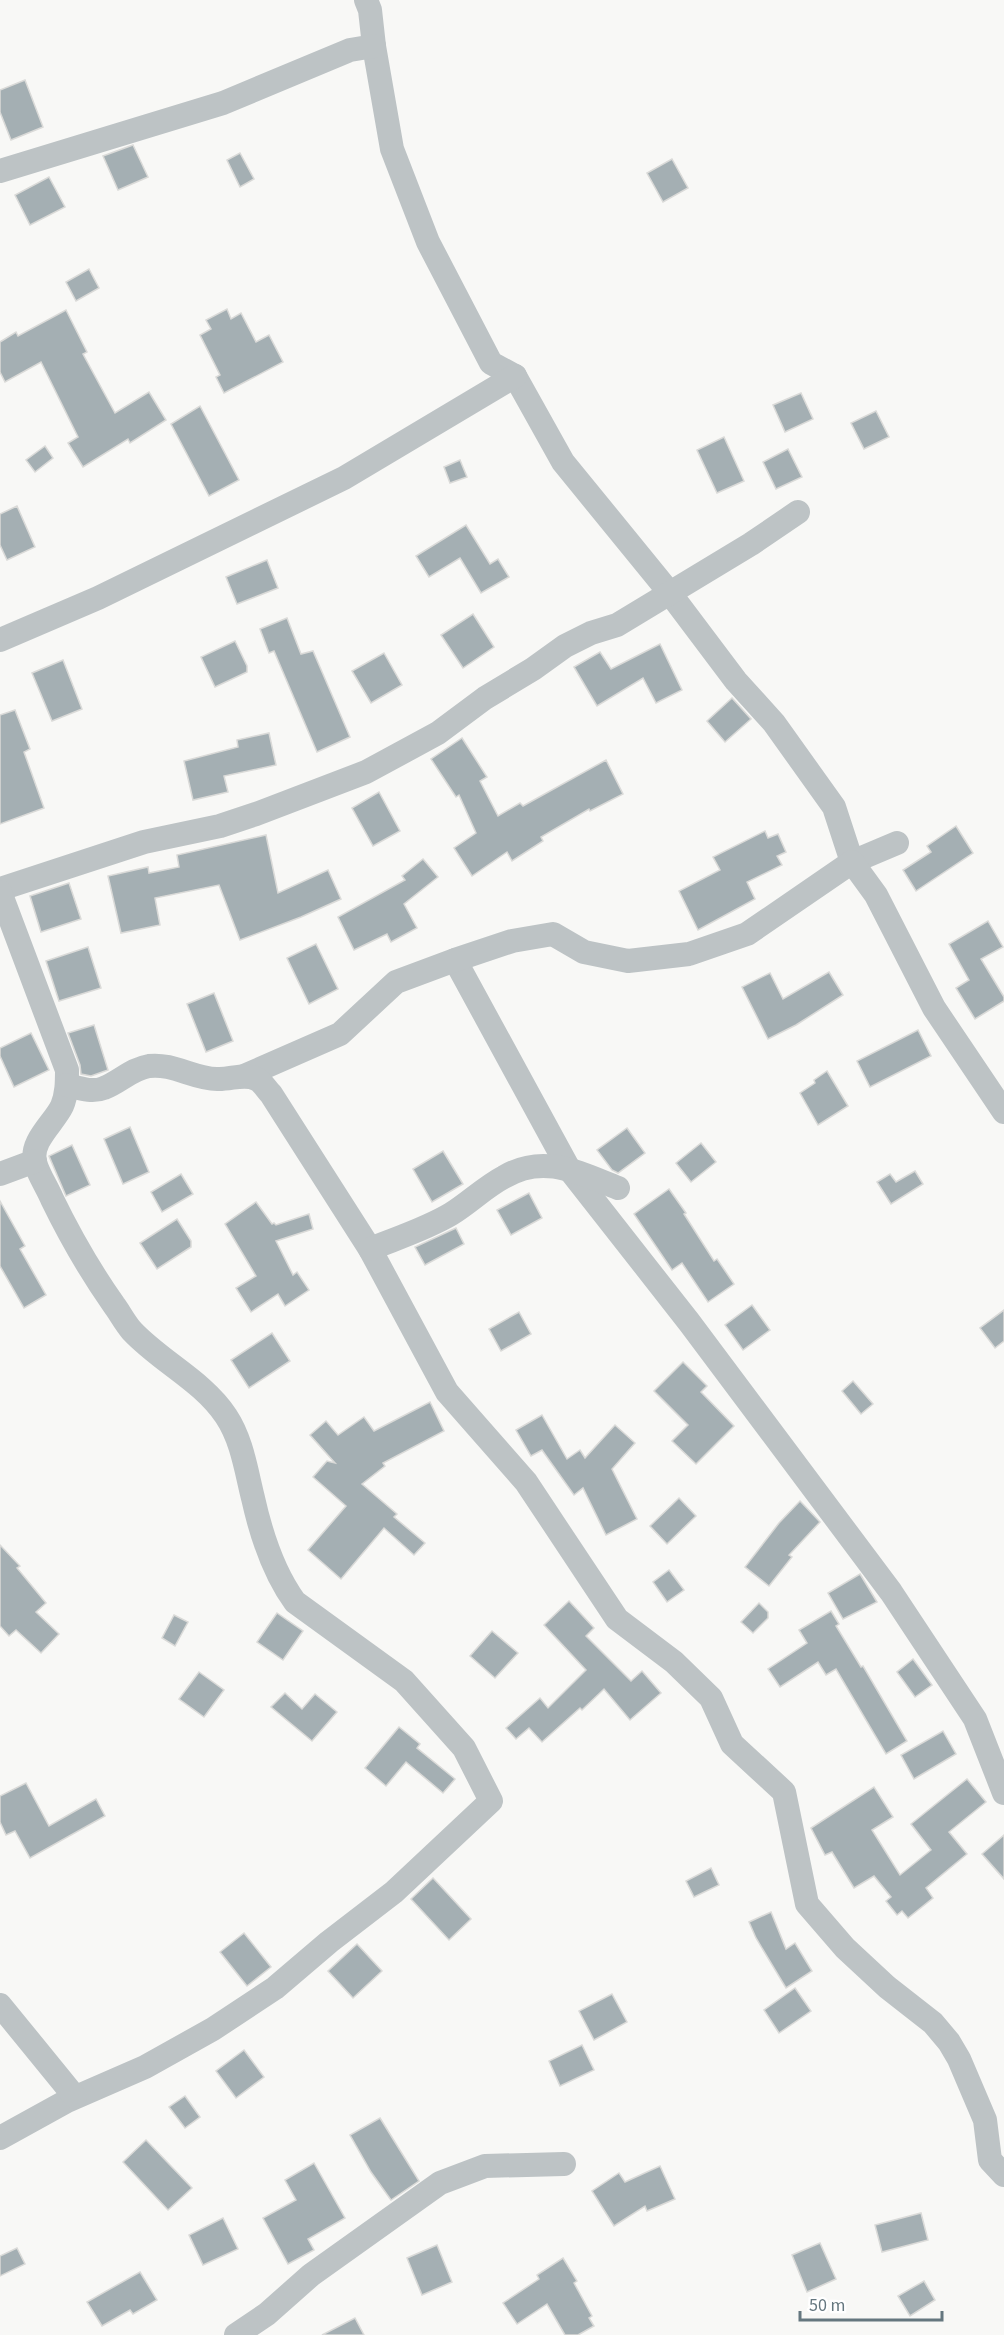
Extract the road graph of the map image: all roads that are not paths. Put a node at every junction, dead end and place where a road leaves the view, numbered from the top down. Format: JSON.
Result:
{"nodes":[{"id":1,"x":366,"y":0,"type":"edge"},
{"id":2,"x":374,"y":46,"type":"junction"},
{"id":3,"x":0,"y":171,"type":"edge"},
{"id":4,"x":514,"y":376,"type":"junction"},
{"id":5,"x":798,"y":512,"type":"dead end"},
{"id":6,"x":669,"y":592,"type":"junction"},
{"id":7,"x":0,"y":640,"type":"edge"},
{"id":8,"x":897,"y":843,"type":"dead end"},
{"id":9,"x":852,"y":862,"type":"junction"},
{"id":10,"x":0,"y":891,"type":"edge"},
{"id":11,"x":455,"y":960,"type":"junction"},
{"id":12,"x":244,"y":1076,"type":"junction"},
{"id":13,"x":67,"y":1085,"type":"junction"},
{"id":14,"x":1004,"y":1112,"type":"edge"},
{"id":15,"x":35,"y":1161,"type":"junction"},
{"id":16,"x":569,"y":1169,"type":"junction"},
{"id":17,"x":0,"y":1174,"type":"edge"},
{"id":18,"x":618,"y":1188,"type":"dead end"},
{"id":19,"x":370,"y":1250,"type":"junction"},
{"id":20,"x":1004,"y":1793,"type":"edge"},
{"id":21,"x":0,"y":2005,"type":"edge"},
{"id":22,"x":75,"y":2097,"type":"junction"},
{"id":23,"x":0,"y":2138,"type":"edge"},
{"id":24,"x":564,"y":2164,"type":"dead end"},
{"id":25,"x":1004,"y":2175,"type":"edge"},
{"id":26,"x":236,"y":2335,"type":"edge"}],
"edges":[{"from":1,"to":2,"type":"street"},
{"from":2,"to":3,"type":"street"},
{"from":2,"to":4,"type":"street"},
{"from":4,"to":6,"type":"street"},
{"from":4,"to":7,"type":"street"},
{"from":5,"to":6,"type":"street"},
{"from":6,"to":9,"type":"street"},
{"from":6,"to":10,"type":"street"},
{"from":8,"to":9,"type":"street"},
{"from":9,"to":11,"type":"street"},
{"from":9,"to":14,"type":"street"},
{"from":10,"to":13,"type":"street"},
{"from":11,"to":12,"type":"street"},
{"from":11,"to":16,"type":"street"},
{"from":12,"to":13,"type":"street"},
{"from":12,"to":19,"type":"street"},
{"from":13,"to":15,"type":"street"},
{"from":15,"to":17,"type":"street"},
{"from":15,"to":22,"type":"street"},
{"from":16,"to":18,"type":"street"},
{"from":16,"to":19,"type":"street"},
{"from":16,"to":20,"type":"street"},
{"from":19,"to":25,"type":"street"},
{"from":21,"to":22,"type":"street"},
{"from":22,"to":23,"type":"street"},
{"from":24,"to":26,"type":"street"}]}
